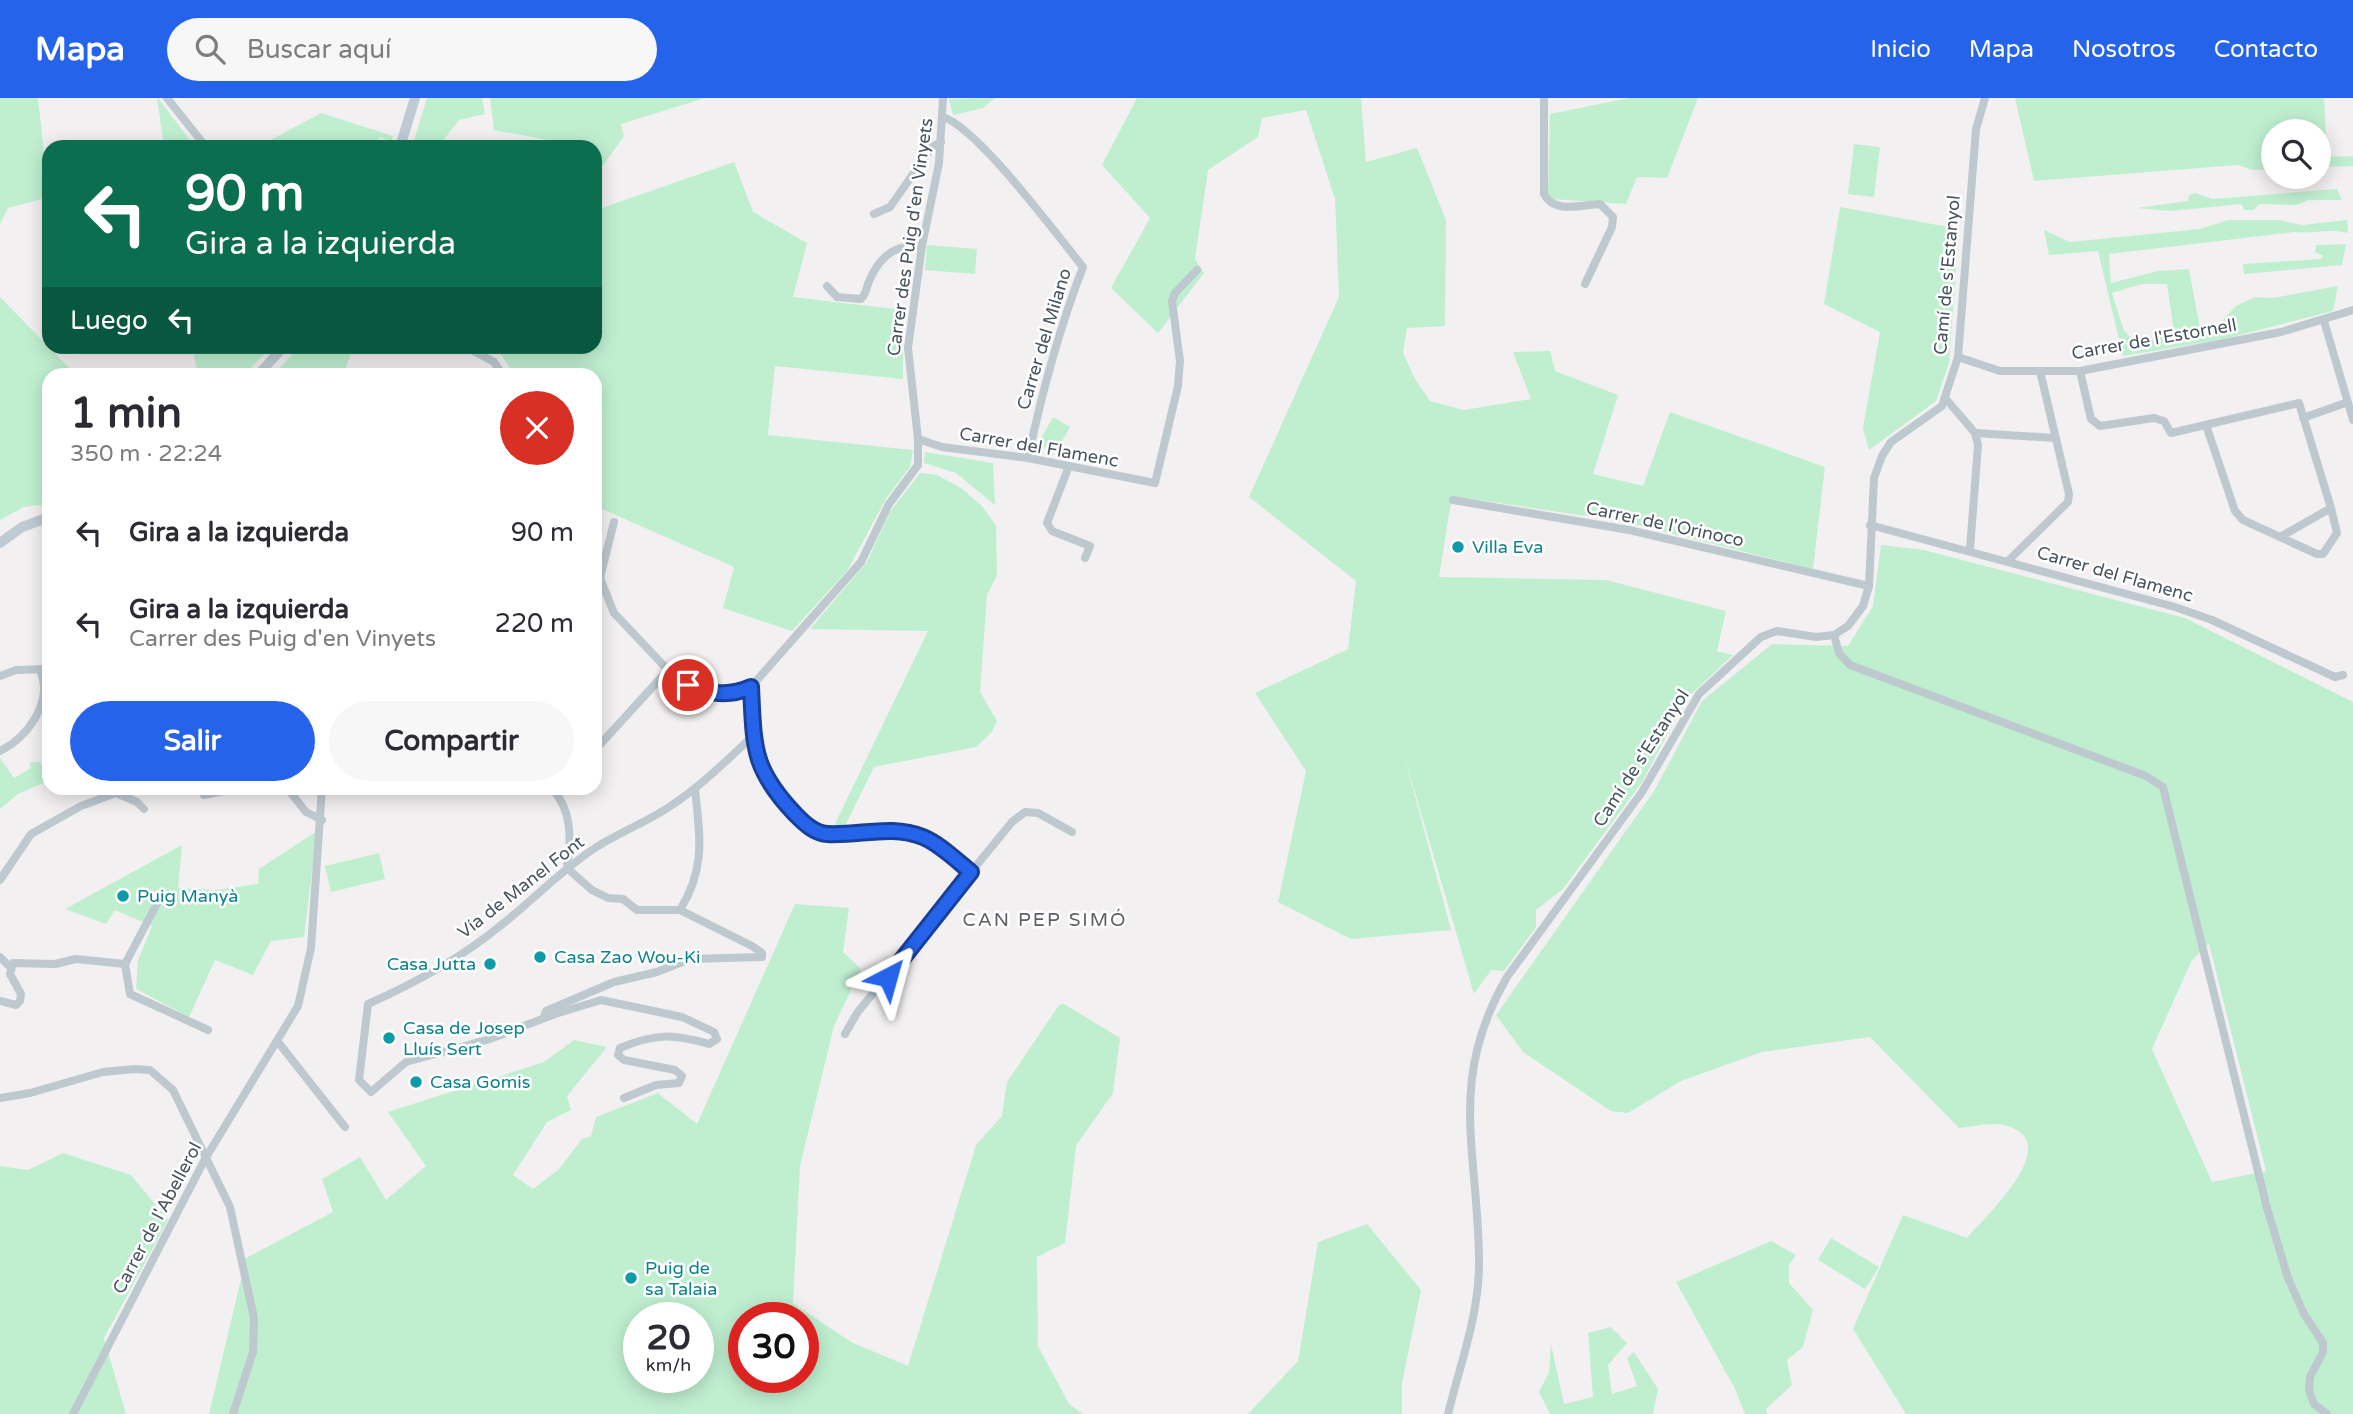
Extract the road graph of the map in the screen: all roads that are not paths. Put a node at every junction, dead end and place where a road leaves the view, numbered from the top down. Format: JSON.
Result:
{"nodes":[{"id":1,"x":167,"y":98,"type":"edge"},
{"id":2,"x":415,"y":98,"type":"edge"},
{"id":3,"x":943,"y":98,"type":"edge"},
{"id":4,"x":1544,"y":98,"type":"edge"},
{"id":5,"x":1985,"y":98,"type":"edge"},
{"id":6,"x":943,"y":117,"type":"junction"},
{"id":7,"x":200,"y":140,"type":"edge"},
{"id":8,"x":402,"y":140,"type":"edge"},
{"id":9,"x":941,"y":142,"type":"junction"},
{"id":10,"x":874,"y":214,"type":"dead end"},
{"id":11,"x":922,"y":246,"type":"junction"},
{"id":12,"x":1197,"y":270,"type":"dead end"},
{"id":13,"x":1586,"y":284,"type":"dead end"},
{"id":14,"x":827,"y":286,"type":"dead end"},
{"id":15,"x":2353,"y":310,"type":"edge"},
{"id":16,"x":2324,"y":321,"type":"junction"},
{"id":17,"x":277,"y":354,"type":"edge"},
{"id":18,"x":480,"y":354,"type":"edge"},
{"id":19,"x":1958,"y":357,"type":"junction"},
{"id":20,"x":264,"y":368,"type":"edge"},
{"id":21,"x":498,"y":368,"type":"edge"},
{"id":22,"x":2040,"y":371,"type":"junction"},
{"id":23,"x":2080,"y":371,"type":"junction"},
{"id":24,"x":1946,"y":399,"type":"junction"},
{"id":25,"x":2348,"y":402,"type":"junction"},
{"id":26,"x":2303,"y":418,"type":"junction"},
{"id":27,"x":2353,"y":420,"type":"edge"},
{"id":28,"x":2206,"y":425,"type":"junction"},
{"id":29,"x":1975,"y":433,"type":"junction"},
{"id":30,"x":2056,"y":438,"type":"junction"},
{"id":31,"x":918,"y":439,"type":"junction"},
{"id":32,"x":1028,"y":458,"type":"junction"},
{"id":33,"x":1069,"y":466,"type":"junction"},
{"id":34,"x":1454,"y":500,"type":"dead end"},
{"id":35,"x":2331,"y":508,"type":"junction"},
{"id":36,"x":42,"y":520,"type":"edge"},
{"id":37,"x":614,"y":522,"type":"dead end"},
{"id":38,"x":1870,"y":525,"type":"junction"},
{"id":39,"x":2280,"y":537,"type":"junction"},
{"id":40,"x":0,"y":543,"type":"edge"},
{"id":41,"x":1970,"y":549,"type":"junction"},
{"id":42,"x":1085,"y":558,"type":"dead end"},
{"id":43,"x":2009,"y":560,"type":"junction"},
{"id":44,"x":602,"y":570,"type":"edge"},
{"id":45,"x":1868,"y":586,"type":"junction"},
{"id":46,"x":602,"y":588,"type":"edge"},
{"id":47,"x":1834,"y":635,"type":"junction"},
{"id":48,"x":42,"y":669,"type":"edge"},
{"id":49,"x":668,"y":670,"type":"junction"},
{"id":50,"x":2343,"y":675,"type":"dead end"},
{"id":51,"x":0,"y":676,"type":"edge"},
{"id":52,"x":751,"y":687,"type":"junction"},
{"id":53,"x":42,"y":696,"type":"edge"},
{"id":54,"x":754,"y":734,"type":"junction"},
{"id":55,"x":602,"y":742,"type":"edge"},
{"id":56,"x":0,"y":751,"type":"edge"},
{"id":57,"x":695,"y":789,"type":"junction"},
{"id":58,"x":111,"y":795,"type":"edge"},
{"id":59,"x":121,"y":795,"type":"edge"},
{"id":60,"x":293,"y":795,"type":"edge"},
{"id":61,"x":322,"y":795,"type":"edge"},
{"id":62,"x":559,"y":795,"type":"edge"},
{"id":63,"x":144,"y":809,"type":"dead end"},
{"id":64,"x":322,"y":820,"type":"junction"},
{"id":65,"x":1072,"y":832,"type":"dead end"},
{"id":66,"x":567,"y":868,"type":"junction"},
{"id":67,"x":971,"y":872,"type":"junction"},
{"id":68,"x":0,"y":880,"type":"edge"},
{"id":69,"x":162,"y":894,"type":"dead end"},
{"id":70,"x":680,"y":910,"type":"junction"},
{"id":71,"x":0,"y":957,"type":"edge"},
{"id":72,"x":124,"y":964,"type":"junction"},
{"id":73,"x":10,"y":967,"type":"junction"},
{"id":74,"x":0,"y":1001,"type":"edge"},
{"id":75,"x":544,"y":1017,"type":"junction"},
{"id":76,"x":208,"y":1031,"type":"dead end"},
{"id":77,"x":845,"y":1034,"type":"dead end"},
{"id":78,"x":278,"y":1042,"type":"junction"},
{"id":79,"x":0,"y":1098,"type":"edge"},
{"id":80,"x":624,"y":1098,"type":"dead end"},
{"id":81,"x":345,"y":1127,"type":"dead end"},
{"id":82,"x":205,"y":1159,"type":"junction"},
{"id":83,"x":73,"y":1414,"type":"edge"},
{"id":84,"x":233,"y":1414,"type":"edge"},
{"id":85,"x":1448,"y":1414,"type":"edge"},
{"id":86,"x":2327,"y":1414,"type":"edge"}],
"edges":[{"from":1,"to":7,"type":"street"},
{"from":2,"to":8,"type":"street"},
{"from":3,"to":6,"type":"street","name":"Carrer des Puig d'en Vinyets"},
{"from":4,"to":13,"type":"street"},
{"from":5,"to":19,"type":"street","name":"Camí de s'Estanyol"},
{"from":6,"to":9,"type":"street","name":"Carrer des Puig d'en Vinyets"},
{"from":6,"to":32,"type":"street","name":"Carrer del Milano"},
{"from":9,"to":10,"type":"street"},
{"from":9,"to":11,"type":"street","name":"Carrer des Puig d'en Vinyets"},
{"from":11,"to":14,"type":"street"},
{"from":11,"to":31,"type":"street","name":"Carrer des Puig d'en Vinyets"},
{"from":12,"to":33,"type":"street","name":"Carrer del Flamenc"},
{"from":15,"to":16,"type":"street","name":"Carrer de l'Estornell"},
{"from":16,"to":23,"type":"street","name":"Carrer de l'Estornell"},
{"from":16,"to":25,"type":"street"},
{"from":17,"to":20,"type":"street"},
{"from":18,"to":21,"type":"street"},
{"from":19,"to":22,"type":"street","name":"Carrer de l'Estornell"},
{"from":19,"to":24,"type":"street","name":"Camí de s'Estanyol"},
{"from":22,"to":23,"type":"street","name":"Carrer de l'Estornell"},
{"from":22,"to":30,"type":"street"},
{"from":23,"to":28,"type":"street"},
{"from":24,"to":29,"type":"street"},
{"from":24,"to":38,"type":"street"},
{"from":25,"to":26,"type":"street"},
{"from":25,"to":27,"type":"street"},
{"from":26,"to":28,"type":"street"},
{"from":26,"to":35,"type":"street"},
{"from":28,"to":39,"type":"street"},
{"from":29,"to":30,"type":"street"},
{"from":29,"to":41,"type":"street"},
{"from":30,"to":43,"type":"street"},
{"from":31,"to":32,"type":"street","name":"Carrer del Flamenc"},
{"from":31,"to":52,"type":"street","name":"Carrer des Puig d'en Vinyets"},
{"from":32,"to":33,"type":"street","name":"Carrer del Flamenc"},
{"from":33,"to":42,"type":"street"},
{"from":34,"to":45,"type":"street","name":"Carrer de l'Orinoco"},
{"from":35,"to":39,"type":"street"},
{"from":35,"to":39,"type":"street"},
{"from":36,"to":40,"type":"street"},
{"from":37,"to":44,"type":"street"},
{"from":38,"to":41,"type":"street","name":"Carrer del Flamenc"},
{"from":38,"to":45,"type":"street"},
{"from":41,"to":43,"type":"street","name":"Carrer del Flamenc"},
{"from":43,"to":50,"type":"street","name":"Carrer del Flamenc"},
{"from":45,"to":47,"type":"street"},
{"from":46,"to":49,"type":"street"},
{"from":47,"to":85,"type":"street","name":"Camí de s'Estanyol"},
{"from":47,"to":86,"type":"street"},
{"from":48,"to":51,"type":"street"},
{"from":49,"to":52,"type":"street"},
{"from":49,"to":55,"type":"street"},
{"from":52,"to":54,"type":"street"},
{"from":53,"to":56,"type":"street"},
{"from":54,"to":57,"type":"street","name":"Vía de Manel Font"},
{"from":54,"to":67,"type":"street"},
{"from":57,"to":66,"type":"street","name":"Vía de Manel Font"},
{"from":57,"to":70,"type":"street"},
{"from":58,"to":68,"type":"street"},
{"from":59,"to":63,"type":"street"},
{"from":60,"to":64,"type":"street"},
{"from":61,"to":64,"type":"street","name":"Carrer de l'Abellerol"},
{"from":62,"to":66,"type":"street"},
{"from":64,"to":78,"type":"street","name":"Carrer de l'Abellerol"},
{"from":65,"to":67,"type":"street"},
{"from":66,"to":70,"type":"street"},
{"from":66,"to":75,"type":"street","name":"Vía de Manel Font"},
{"from":67,"to":77,"type":"street"},
{"from":69,"to":72,"type":"street"},
{"from":70,"to":75,"type":"street"},
{"from":71,"to":73,"type":"street"},
{"from":72,"to":73,"type":"street"},
{"from":72,"to":76,"type":"street"},
{"from":73,"to":74,"type":"street"},
{"from":75,"to":80,"type":"street"},
{"from":78,"to":81,"type":"street"},
{"from":78,"to":82,"type":"street","name":"Carrer de l'Abellerol"},
{"from":79,"to":82,"type":"street"},
{"from":82,"to":83,"type":"street","name":"Carrer de l'Abellerol"},
{"from":82,"to":84,"type":"street"}]}
